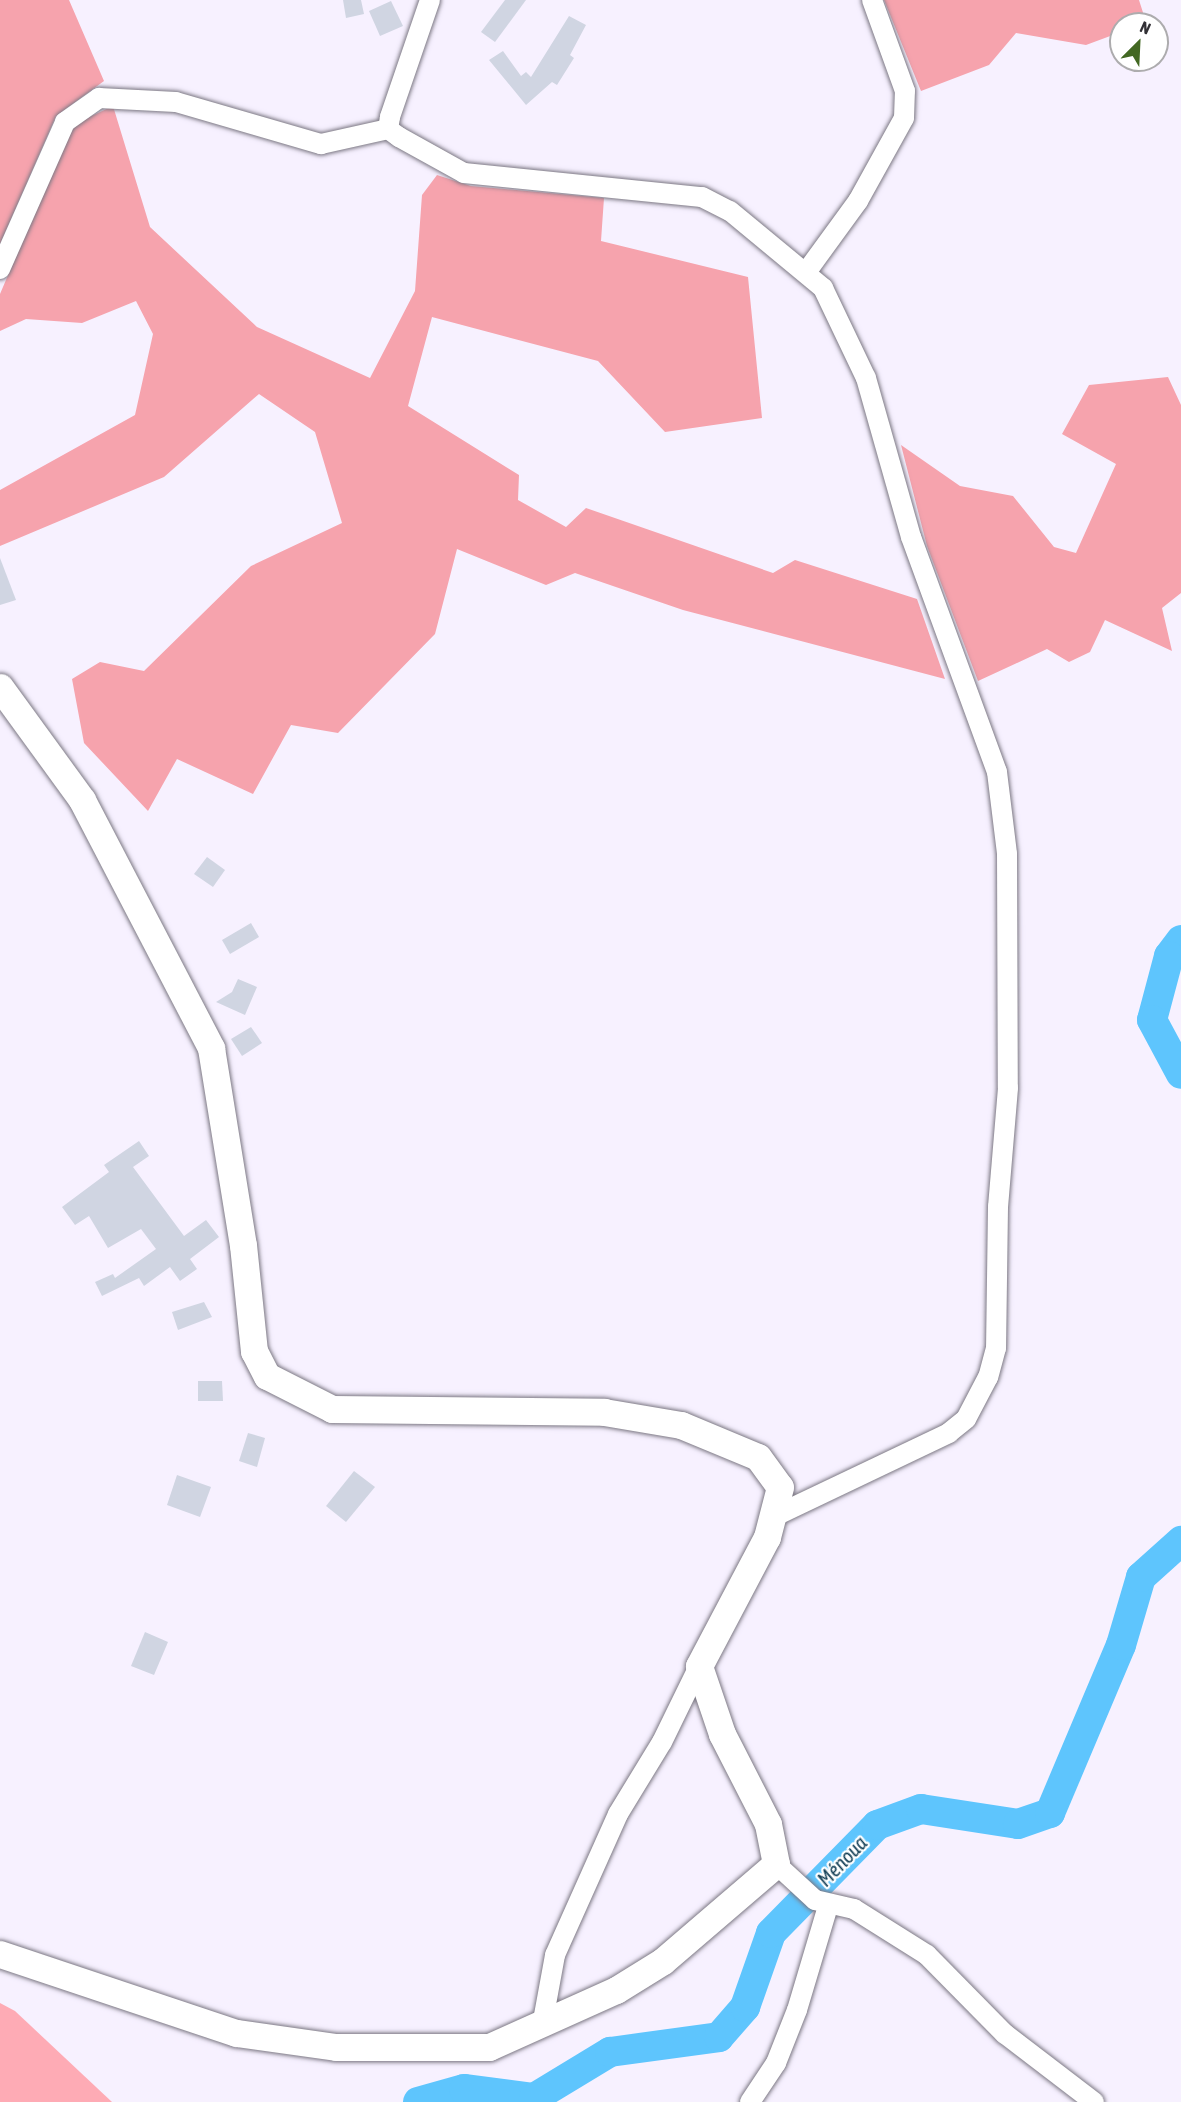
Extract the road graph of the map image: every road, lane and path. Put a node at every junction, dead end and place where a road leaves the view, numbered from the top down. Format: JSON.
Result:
{"nodes":[{"id":1,"x":430,"y":0,"type":"edge"},
{"id":2,"x":872,"y":0,"type":"edge"},
{"id":3,"x":388,"y":129,"type":"junction"},
{"id":4,"x":0,"y":269,"type":"edge"},
{"id":5,"x":807,"y":271,"type":"junction"},
{"id":6,"x":0,"y":687,"type":"edge"},
{"id":7,"x":775,"y":1516,"type":"junction"},
{"id":8,"x":699,"y":1666,"type":"junction"},
{"id":9,"x":776,"y":1864,"type":"junction"},
{"id":10,"x":821,"y":1903,"type":"junction"},
{"id":11,"x":0,"y":1954,"type":"edge"},
{"id":12,"x":542,"y":2026,"type":"junction"},
{"id":13,"x":750,"y":2102,"type":"edge"},
{"id":14,"x":1094,"y":2102,"type":"edge"}],
"edges":[{"from":1,"to":3,"type":"street"},
{"from":2,"to":5,"type":"street"},
{"from":3,"to":4,"type":"street"},
{"from":3,"to":5,"type":"street"},
{"from":5,"to":7,"type":"street"},
{"from":6,"to":7,"type":"street"},
{"from":7,"to":8,"type":"street"},
{"from":8,"to":9,"type":"street"},
{"from":8,"to":12,"type":"street"},
{"from":9,"to":10,"type":"street"},
{"from":9,"to":12,"type":"street"},
{"from":10,"to":13,"type":"street"},
{"from":10,"to":14,"type":"street"},
{"from":11,"to":12,"type":"street"}]}
